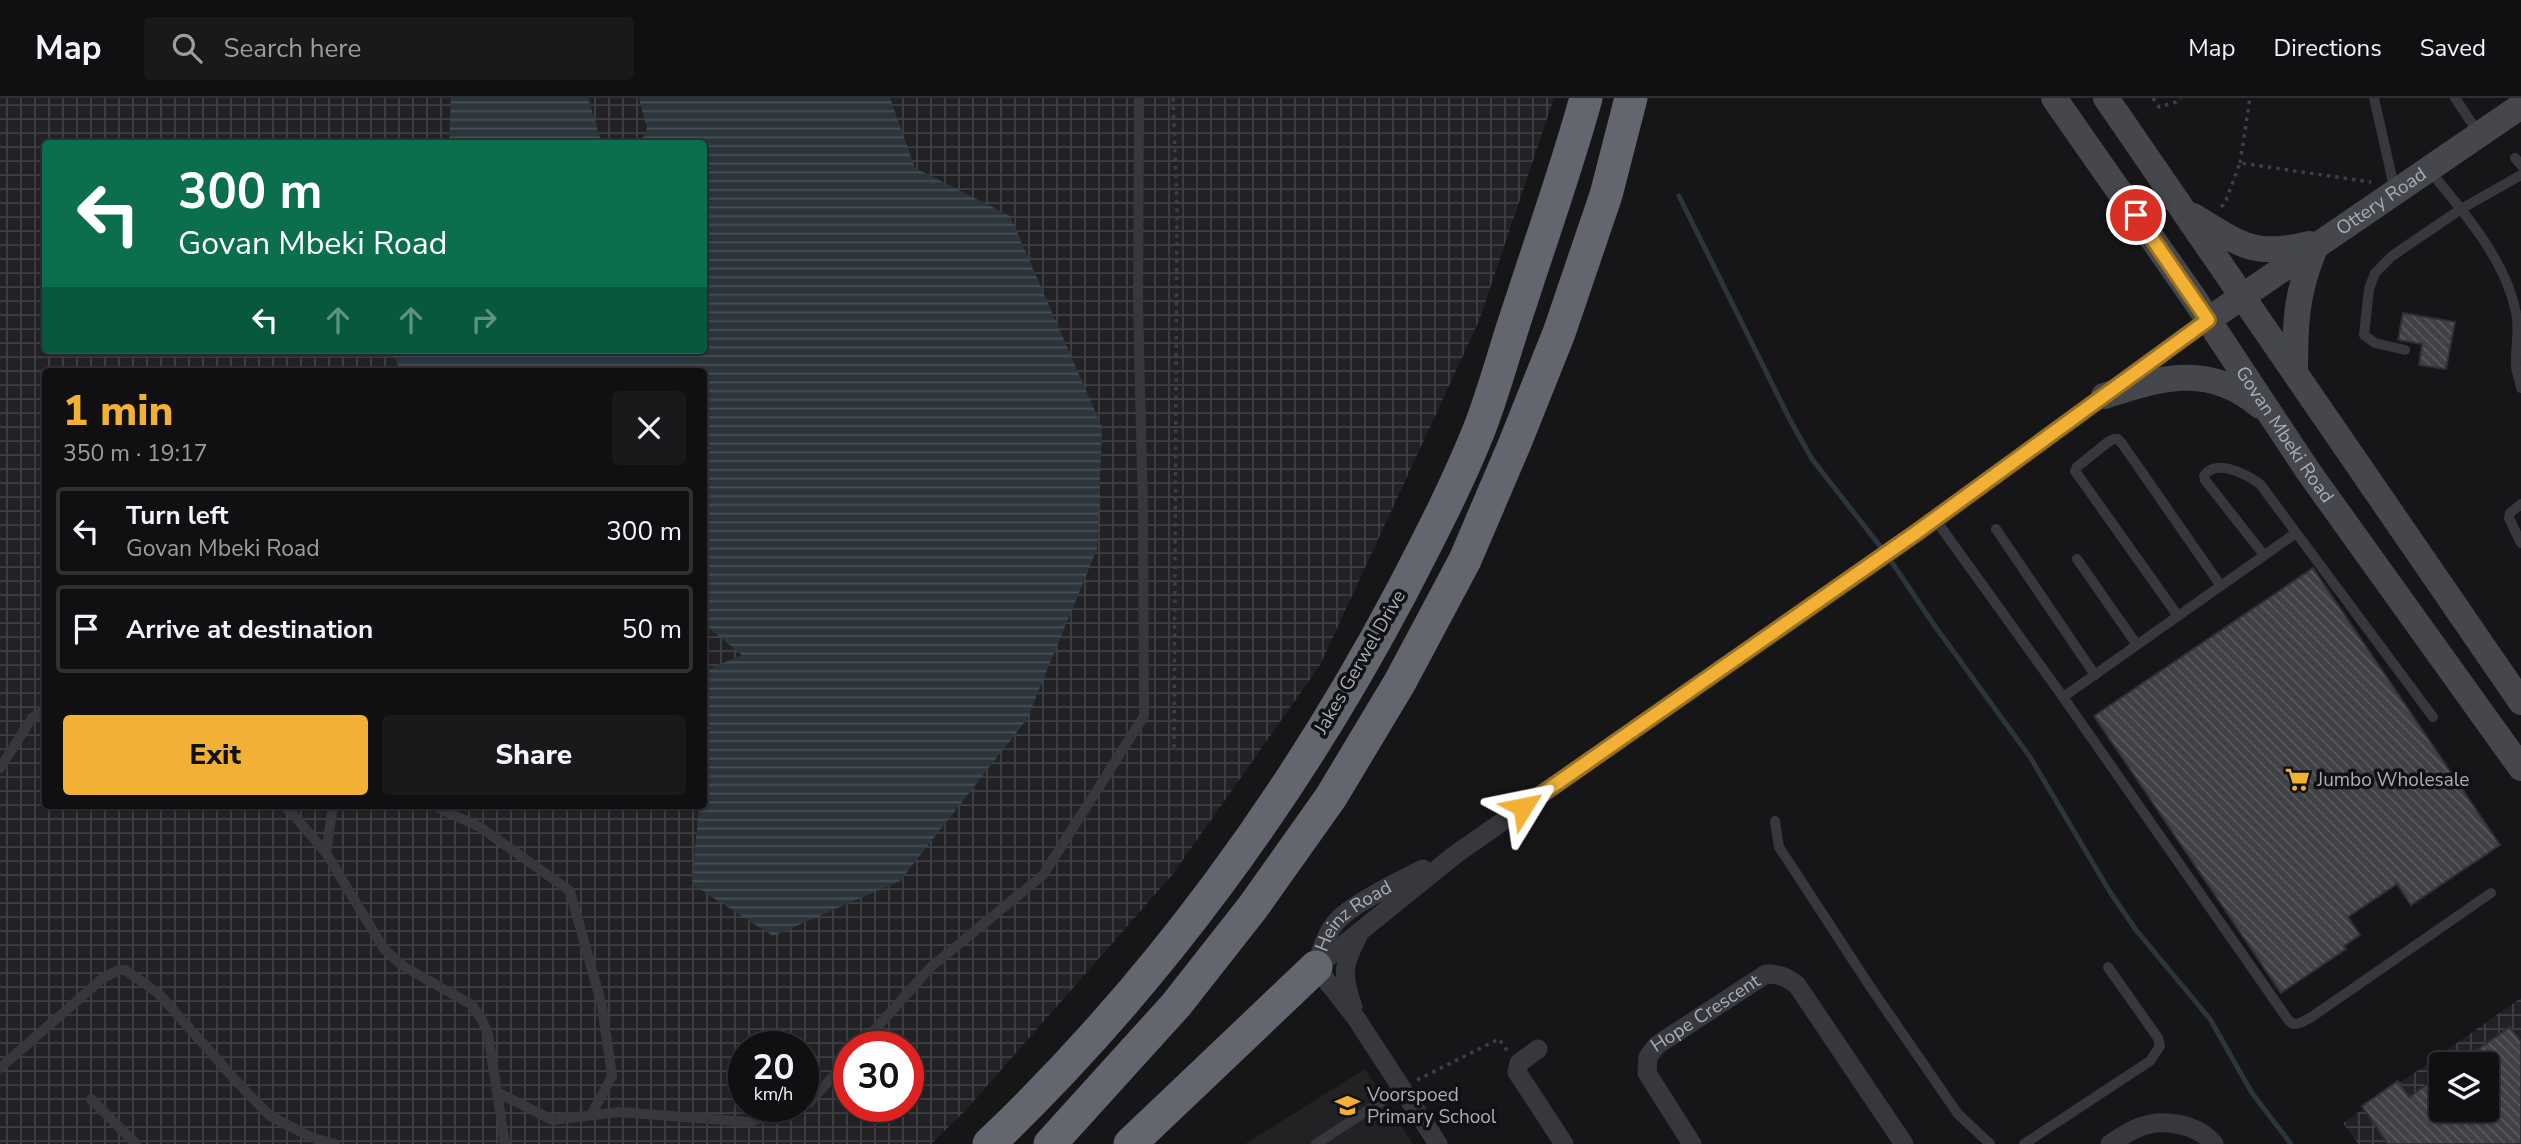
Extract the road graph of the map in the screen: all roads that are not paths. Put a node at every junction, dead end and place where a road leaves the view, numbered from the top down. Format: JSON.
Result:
{"nodes":[{"id":1,"x":1139,"y":98,"type":"edge"},
{"id":2,"x":1586,"y":98,"type":"edge"},
{"id":3,"x":1630,"y":98,"type":"edge"},
{"id":4,"x":2054,"y":98,"type":"edge"},
{"id":5,"x":2106,"y":98,"type":"edge"},
{"id":6,"x":2374,"y":98,"type":"edge"},
{"id":7,"x":2455,"y":98,"type":"edge"},
{"id":8,"x":2521,"y":106,"type":"edge"},
{"id":9,"x":2479,"y":135,"type":"junction"},
{"id":10,"x":2428,"y":169,"type":"junction"},
{"id":11,"x":2521,"y":175,"type":"edge"},
{"id":12,"x":2383,"y":187,"type":"junction"},
{"id":13,"x":2461,"y":209,"type":"junction"},
{"id":14,"x":2185,"y":212,"type":"junction"},
{"id":15,"x":2321,"y":242,"type":"junction"},
{"id":16,"x":2243,"y":296,"type":"junction"},
{"id":17,"x":2208,"y":320,"type":"junction"},
{"id":18,"x":2519,"y":326,"type":"edge"},
{"id":19,"x":2405,"y":350,"type":"dead end"},
{"id":20,"x":2294,"y":372,"type":"junction"},
{"id":21,"x":2521,"y":388,"type":"edge"},
{"id":22,"x":2104,"y":396,"type":"junction"},
{"id":23,"x":2272,"y":416,"type":"junction"},
{"id":24,"x":2521,"y":504,"type":"edge"},
{"id":25,"x":1936,"y":519,"type":"junction"},
{"id":26,"x":1996,"y":529,"type":"dead end"},
{"id":27,"x":2296,"y":533,"type":"junction"},
{"id":28,"x":2521,"y":542,"type":"edge"},
{"id":29,"x":2264,"y":555,"type":"junction"},
{"id":30,"x":2077,"y":559,"type":"dead end"},
{"id":31,"x":2221,"y":586,"type":"junction"},
{"id":32,"x":2178,"y":616,"type":"junction"},
{"id":33,"x":2137,"y":645,"type":"junction"},
{"id":34,"x":2095,"y":675,"type":"junction"},
{"id":35,"x":2063,"y":697,"type":"junction"},
{"id":36,"x":2521,"y":702,"type":"edge"},
{"id":37,"x":42,"y":712,"type":"edge"},
{"id":38,"x":2433,"y":717,"type":"dead end"},
{"id":39,"x":0,"y":768,"type":"edge"},
{"id":40,"x":2521,"y":768,"type":"edge"},
{"id":41,"x":287,"y":809,"type":"edge"},
{"id":42,"x":332,"y":809,"type":"edge"},
{"id":43,"x":441,"y":809,"type":"edge"},
{"id":44,"x":1775,"y":821,"type":"dead end"},
{"id":45,"x":326,"y":853,"type":"junction"},
{"id":46,"x":1456,"y":854,"type":"junction"},
{"id":47,"x":2491,"y":893,"type":"dead end"},
{"id":48,"x":1362,"y":929,"type":"junction"},
{"id":49,"x":1316,"y":967,"type":"junction"},
{"id":50,"x":2108,"y":967,"type":"dead end"},
{"id":51,"x":1356,"y":1018,"type":"junction"},
{"id":52,"x":873,"y":1031,"type":"edge"},
{"id":53,"x":1538,"y":1049,"type":"dead end"},
{"id":54,"x":0,"y":1068,"type":"edge"},
{"id":55,"x":833,"y":1077,"type":"edge"},
{"id":56,"x":1402,"y":1088,"type":"junction"},
{"id":57,"x":819,"y":1092,"type":"edge"},
{"id":58,"x":499,"y":1093,"type":"junction"},
{"id":59,"x":91,"y":1099,"type":"dead end"},
{"id":60,"x":591,"y":1115,"type":"junction"},
{"id":61,"x":728,"y":1120,"type":"edge"},
{"id":62,"x":136,"y":1144,"type":"edge"},
{"id":63,"x":335,"y":1144,"type":"edge"},
{"id":64,"x":505,"y":1144,"type":"edge"},
{"id":65,"x":989,"y":1144,"type":"edge"},
{"id":66,"x":1050,"y":1144,"type":"edge"},
{"id":67,"x":1130,"y":1144,"type":"edge"},
{"id":68,"x":1316,"y":1144,"type":"edge"},
{"id":69,"x":1438,"y":1144,"type":"edge"},
{"id":70,"x":1564,"y":1144,"type":"edge"},
{"id":71,"x":1692,"y":1144,"type":"edge"},
{"id":72,"x":1904,"y":1144,"type":"edge"},
{"id":73,"x":1990,"y":1144,"type":"edge"},
{"id":74,"x":2024,"y":1144,"type":"edge"},
{"id":75,"x":2110,"y":1144,"type":"edge"},
{"id":76,"x":2214,"y":1144,"type":"edge"}],
"edges":[{"from":1,"to":52,"type":"lane"},
{"from":2,"to":65,"type":"highway","name":"Jakes Gerwel Drive"},
{"from":3,"to":66,"type":"highway"},
{"from":4,"to":17,"type":"main road","name":"Govan Mbeki Road"},
{"from":5,"to":14,"type":"main road"},
{"from":6,"to":12,"type":"lane"},
{"from":7,"to":9,"type":"lane"},
{"from":8,"to":9,"type":"main road","name":"Ottery Road"},
{"from":9,"to":10,"type":"main road","name":"Ottery Road"},
{"from":10,"to":12,"type":"main road","name":"Ottery Road"},
{"from":10,"to":13,"type":"lane"},
{"from":11,"to":13,"type":"lane"},
{"from":12,"to":15,"type":"main road","name":"Ottery Road"},
{"from":13,"to":18,"type":"lane"},
{"from":13,"to":19,"type":"lane"},
{"from":14,"to":15,"type":"main road"},
{"from":14,"to":16,"type":"main road"},
{"from":15,"to":16,"type":"main road","name":"Ottery Road"},
{"from":15,"to":20,"type":"main road"},
{"from":16,"to":17,"type":"main road","name":"Ottery Road"},
{"from":16,"to":20,"type":"main road"},
{"from":17,"to":22,"type":"street","name":"Heinz Road"},
{"from":17,"to":23,"type":"main road","name":"Govan Mbeki Road"},
{"from":18,"to":21,"type":"lane"},
{"from":20,"to":36,"type":"main road"},
{"from":22,"to":23,"type":"main road"},
{"from":22,"to":25,"type":"street","name":"Heinz Road"},
{"from":23,"to":40,"type":"main road","name":"Govan Mbeki Road"},
{"from":24,"to":28,"type":"lane"},
{"from":25,"to":35,"type":"lane"},
{"from":25,"to":46,"type":"street","name":"Heinz Road"},
{"from":26,"to":34,"type":"lane"},
{"from":27,"to":29,"type":"lane"},
{"from":27,"to":29,"type":"lane"},
{"from":27,"to":38,"type":"lane"},
{"from":29,"to":31,"type":"lane"},
{"from":30,"to":33,"type":"lane"},
{"from":31,"to":32,"type":"lane"},
{"from":31,"to":32,"type":"lane"},
{"from":32,"to":33,"type":"lane"},
{"from":33,"to":34,"type":"lane"},
{"from":34,"to":35,"type":"lane"},
{"from":35,"to":47,"type":"lane"},
{"from":37,"to":39,"type":"lane"},
{"from":41,"to":45,"type":"lane"},
{"from":42,"to":45,"type":"lane"},
{"from":43,"to":60,"type":"lane"},
{"from":44,"to":73,"type":"lane"},
{"from":45,"to":58,"type":"lane"},
{"from":46,"to":48,"type":"street","name":"Heinz Road"},
{"from":46,"to":49,"type":"street","name":"Heinz Road"},
{"from":48,"to":49,"type":"street","name":"Heinz Road"},
{"from":48,"to":51,"type":"street"},
{"from":49,"to":51,"type":"street"},
{"from":49,"to":67,"type":"highway"},
{"from":50,"to":74,"type":"lane"},
{"from":51,"to":56,"type":"street"},
{"from":53,"to":70,"type":"street"},
{"from":54,"to":63,"type":"lane"},
{"from":55,"to":57,"type":"lane"},
{"from":56,"to":68,"type":"lane"},
{"from":56,"to":69,"type":"street"},
{"from":58,"to":60,"type":"lane"},
{"from":58,"to":64,"type":"lane"},
{"from":59,"to":62,"type":"lane"},
{"from":60,"to":61,"type":"lane"},
{"from":71,"to":72,"type":"street","name":"Hope Crescent"},
{"from":75,"to":76,"type":"street"}]}
